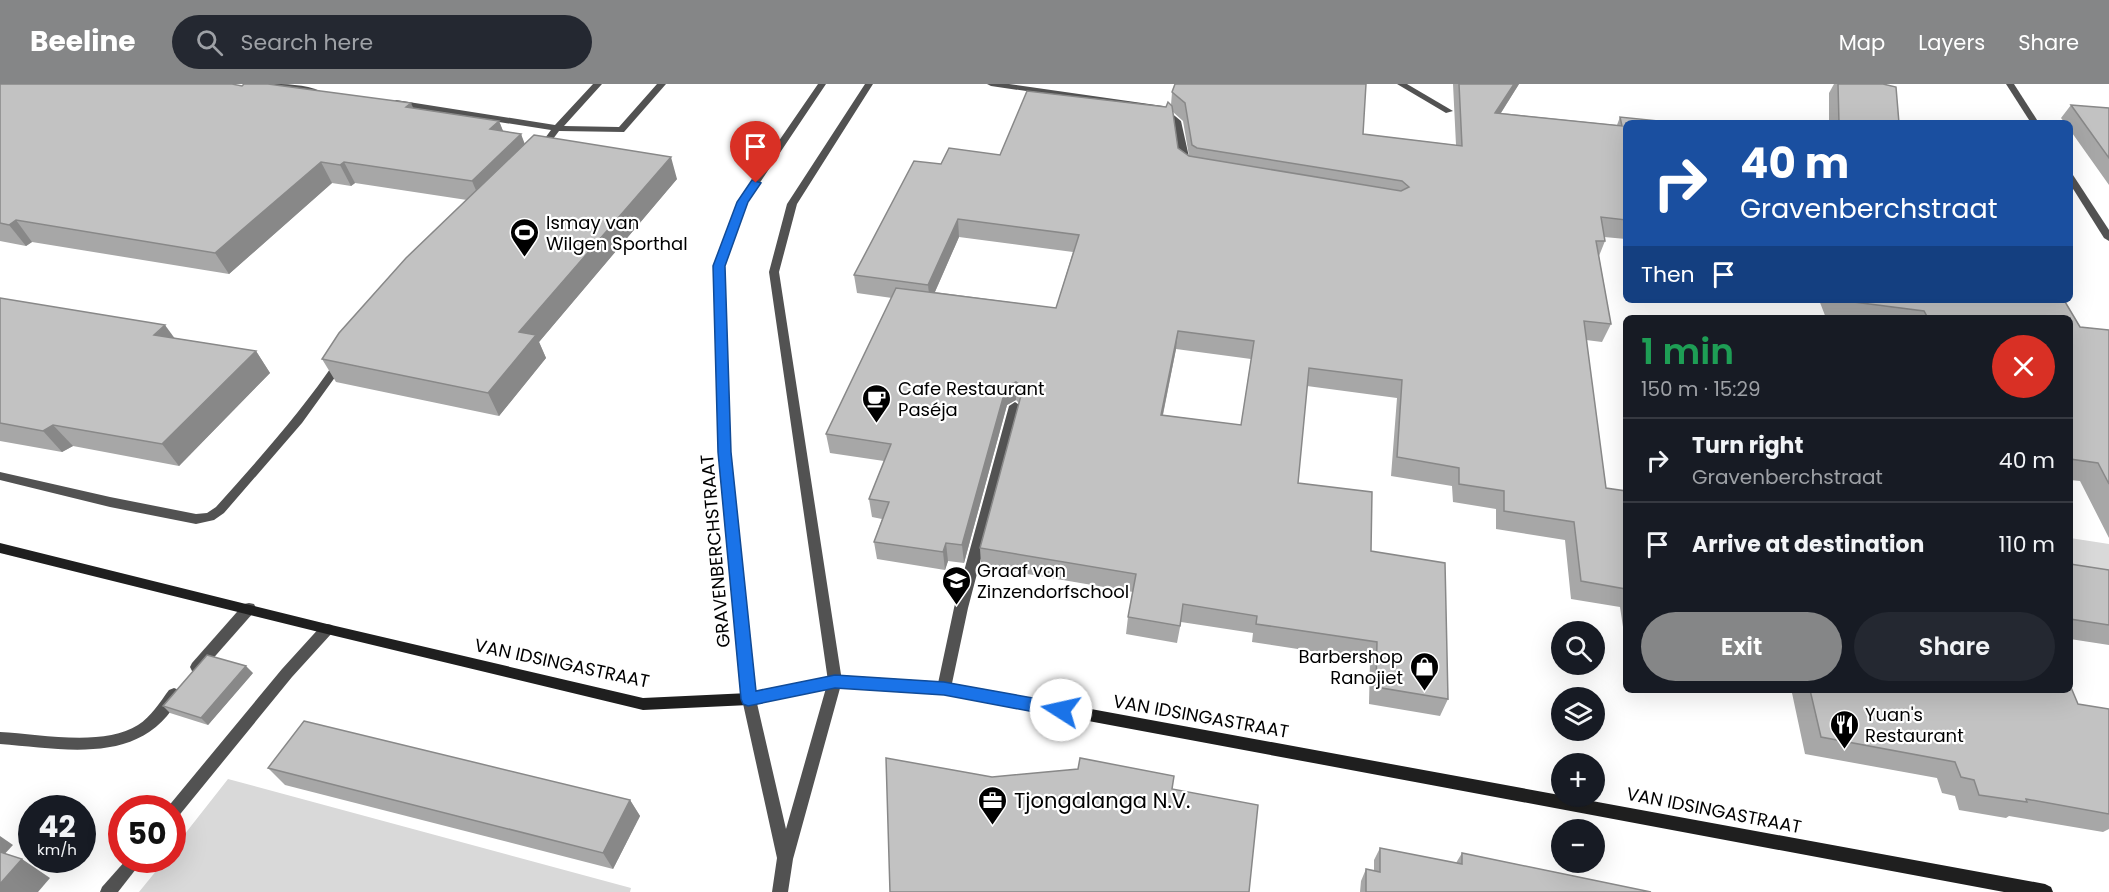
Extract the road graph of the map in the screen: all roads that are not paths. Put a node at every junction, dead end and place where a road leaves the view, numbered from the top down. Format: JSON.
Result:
{"nodes":[{"id":1,"x":272,"y":84,"type":"edge"},
{"id":2,"x":598,"y":84,"type":"edge"},
{"id":3,"x":662,"y":84,"type":"edge"},
{"id":4,"x":822,"y":84,"type":"edge"},
{"id":5,"x":869,"y":84,"type":"edge"},
{"id":6,"x":991,"y":84,"type":"edge"},
{"id":7,"x":1401,"y":84,"type":"edge"},
{"id":8,"x":2010,"y":84,"type":"edge"},
{"id":9,"x":329,"y":93,"type":"edge"},
{"id":10,"x":385,"y":101,"type":"edge"},
{"id":11,"x":1449,"y":111,"type":"dead end"},
{"id":12,"x":2033,"y":120,"type":"edge"},
{"id":13,"x":557,"y":128,"type":"junction"},
{"id":14,"x":536,"y":155,"type":"edge"},
{"id":15,"x":1195,"y":172,"type":"edge"},
{"id":16,"x":2073,"y":182,"type":"edge"},
{"id":17,"x":2109,"y":238,"type":"edge"},
{"id":18,"x":347,"y":352,"type":"edge"},
{"id":19,"x":1016,"y":406,"type":"edge"},
{"id":20,"x":0,"y":476,"type":"edge"},
{"id":21,"x":0,"y":548,"type":"edge"},
{"id":22,"x":249,"y":609,"type":"junction"},
{"id":23,"x":327,"y":629,"type":"junction"},
{"id":24,"x":835,"y":681,"type":"junction"},
{"id":25,"x":944,"y":688,"type":"junction"},
{"id":26,"x":748,"y":699,"type":"junction"},
{"id":27,"x":0,"y":738,"type":"edge"},
{"id":28,"x":186,"y":796,"type":"edge"},
{"id":29,"x":785,"y":859,"type":"junction"},
{"id":30,"x":124,"y":873,"type":"edge"},
{"id":31,"x":108,"y":892,"type":"edge"},
{"id":32,"x":780,"y":892,"type":"edge"},
{"id":33,"x":2045,"y":892,"type":"edge"}],
"edges":[{"from":1,"to":9,"type":"street"},
{"from":2,"to":13,"type":"street"},
{"from":3,"to":13,"type":"street"},
{"from":4,"to":26,"type":"street","name":"GRAVENBERCHSTRAAT"},
{"from":5,"to":24,"type":"street"},
{"from":6,"to":15,"type":"street"},
{"from":7,"to":11,"type":"street"},
{"from":8,"to":12,"type":"street"},
{"from":10,"to":13,"type":"street"},
{"from":13,"to":14,"type":"street"},
{"from":16,"to":17,"type":"street"},
{"from":18,"to":20,"type":"street"},
{"from":19,"to":25,"type":"street"},
{"from":21,"to":22,"type":"main road","name":"VAN IDSINGASTRAAT"},
{"from":22,"to":23,"type":"main road","name":"VAN IDSINGASTRAAT"},
{"from":22,"to":27,"type":"street"},
{"from":23,"to":26,"type":"main road","name":"VAN IDSINGASTRAAT"},
{"from":23,"to":28,"type":"street"},
{"from":24,"to":25,"type":"main road","name":"VAN IDSINGASTRAAT"},
{"from":24,"to":26,"type":"main road","name":"VAN IDSINGASTRAAT"},
{"from":24,"to":29,"type":"street"},
{"from":25,"to":33,"type":"main road","name":"VAN IDSINGASTRAAT"},
{"from":26,"to":29,"type":"street","name":"GRAVENBERCHSTRAAT"},
{"from":29,"to":32,"type":"street"},
{"from":30,"to":31,"type":"street"}]}
